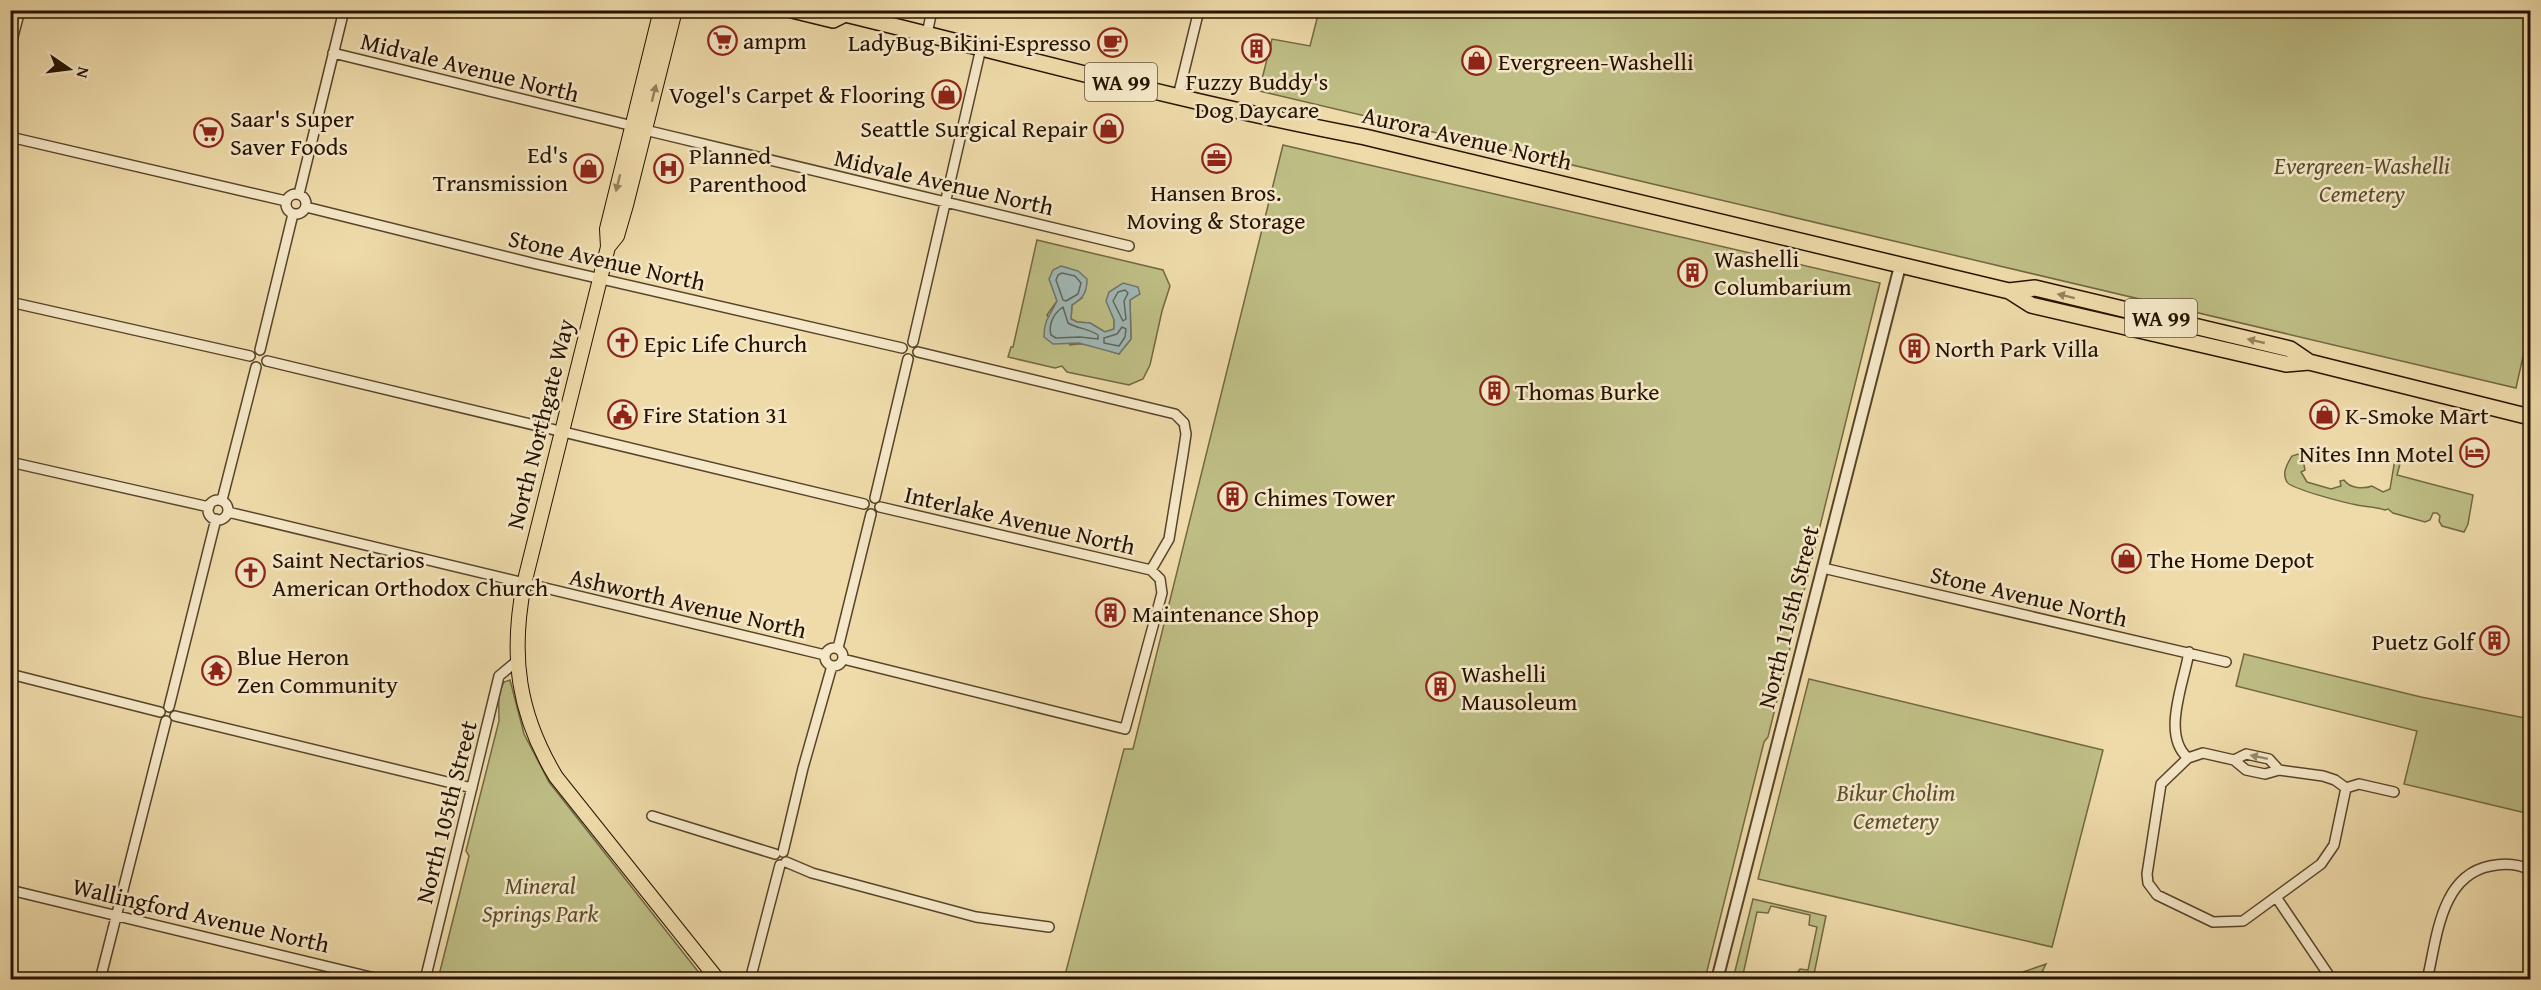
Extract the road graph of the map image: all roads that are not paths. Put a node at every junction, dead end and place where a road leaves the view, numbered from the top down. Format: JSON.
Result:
{"nodes":[{"id":1,"x":20,"y":10,"type":"edge"},
{"id":2,"x":344,"y":10,"type":"edge"},
{"id":3,"x":661,"y":10,"type":"edge"},
{"id":4,"x":675,"y":10,"type":"edge"},
{"id":5,"x":792,"y":10,"type":"edge"},
{"id":6,"x":932,"y":10,"type":"edge"},
{"id":7,"x":1198,"y":10,"type":"edge"},
{"id":8,"x":843,"y":12,"type":"edge"},
{"id":9,"x":927,"y":34,"type":"junction"},
{"id":10,"x":10,"y":48,"type":"edge"},
{"id":11,"x":981,"y":48,"type":"junction"},
{"id":12,"x":333,"y":53,"type":"junction"},
{"id":13,"x":1178,"y":96,"type":"junction"},
{"id":14,"x":639,"y":128,"type":"junction"},
{"id":15,"x":10,"y":137,"type":"edge"},
{"id":16,"x":299,"y":194,"type":"junction"},
{"id":17,"x":286,"y":201,"type":"junction"},
{"id":18,"x":947,"y":203,"type":"junction"},
{"id":19,"x":306,"y":207,"type":"junction"},
{"id":20,"x":293,"y":214,"type":"junction"},
{"id":21,"x":1129,"y":246,"type":"dead end"},
{"id":22,"x":1900,"y":266,"type":"junction"},
{"id":23,"x":600,"y":279,"type":"junction"},
{"id":24,"x":10,"y":302,"type":"edge"},
{"id":25,"x":913,"y":342,"type":"junction"},
{"id":26,"x":902,"y":348,"type":"junction"},
{"id":27,"x":260,"y":350,"type":"junction"},
{"id":28,"x":918,"y":352,"type":"junction"},
{"id":29,"x":250,"y":356,"type":"junction"},
{"id":30,"x":908,"y":359,"type":"junction"},
{"id":31,"x":267,"y":361,"type":"junction"},
{"id":32,"x":256,"y":367,"type":"junction"},
{"id":33,"x":2530,"y":417,"type":"edge"},
{"id":34,"x":561,"y":432,"type":"junction"},
{"id":35,"x":10,"y":462,"type":"edge"},
{"id":36,"x":875,"y":498,"type":"junction"},
{"id":37,"x":222,"y":500,"type":"junction"},
{"id":38,"x":864,"y":504,"type":"junction"},
{"id":39,"x":209,"y":507,"type":"junction"},
{"id":40,"x":880,"y":507,"type":"junction"},
{"id":41,"x":228,"y":512,"type":"junction"},
{"id":42,"x":871,"y":514,"type":"junction"},
{"id":43,"x":216,"y":519,"type":"junction"},
{"id":44,"x":1823,"y":568,"type":"junction"},
{"id":45,"x":1150,"y":570,"type":"junction"},
{"id":46,"x":524,"y":584,"type":"junction"},
{"id":47,"x":838,"y":648,"type":"junction"},
{"id":48,"x":2189,"y":652,"type":"junction"},
{"id":49,"x":825,"y":655,"type":"junction"},
{"id":50,"x":843,"y":659,"type":"junction"},
{"id":51,"x":517,"y":661,"type":"junction"},
{"id":52,"x":2226,"y":662,"type":"dead end"},
{"id":53,"x":832,"y":666,"type":"junction"},
{"id":54,"x":10,"y":674,"type":"edge"},
{"id":55,"x":169,"y":707,"type":"junction"},
{"id":56,"x":160,"y":712,"type":"junction"},
{"id":57,"x":175,"y":716,"type":"junction"},
{"id":58,"x":166,"y":721,"type":"junction"},
{"id":59,"x":2188,"y":758,"type":"junction"},
{"id":60,"x":2234,"y":760,"type":"junction"},
{"id":61,"x":2279,"y":770,"type":"junction"},
{"id":62,"x":472,"y":788,"type":"junction"},
{"id":63,"x":2346,"y":788,"type":"junction"},
{"id":64,"x":2394,"y":792,"type":"dead end"},
{"id":65,"x":652,"y":816,"type":"dead end"},
{"id":66,"x":779,"y":853,"type":"junction"},
{"id":67,"x":783,"y":864,"type":"junction"},
{"id":68,"x":2530,"y":870,"type":"edge"},
{"id":69,"x":10,"y":890,"type":"edge"},
{"id":70,"x":2276,"y":897,"type":"junction"},
{"id":71,"x":118,"y":915,"type":"junction"},
{"id":72,"x":1049,"y":927,"type":"dead end"},
{"id":73,"x":100,"y":980,"type":"edge"},
{"id":74,"x":383,"y":980,"type":"edge"},
{"id":75,"x":424,"y":980,"type":"edge"},
{"id":76,"x":717,"y":980,"type":"edge"},
{"id":77,"x":750,"y":980,"type":"edge"},
{"id":78,"x":1717,"y":980,"type":"edge"},
{"id":79,"x":2332,"y":980,"type":"edge"},
{"id":80,"x":2427,"y":980,"type":"edge"}],
"edges":[{"from":1,"to":10,"type":"street"},
{"from":2,"to":12,"type":"street"},
{"from":3,"to":14,"type":"main road","name":"North Northgate Way"},
{"from":14,"to":4,"type":"main road","name":"North Northgate Way","one_way":true},
{"from":5,"to":8,"type":"highway","name":"Aurora Avenue North","number":"WA 99"},
{"from":6,"to":9,"type":"street"},
{"from":7,"to":13,"type":"street"},
{"from":8,"to":9,"type":"highway","name":"Aurora Avenue North","number":"WA 99"},
{"from":9,"to":11,"type":"highway","name":"Aurora Avenue North","number":"WA 99"},
{"from":11,"to":13,"type":"highway","name":"Aurora Avenue North","number":"WA 99"},
{"from":11,"to":18,"type":"street"},
{"from":12,"to":14,"type":"street","name":"Midvale Avenue North"},
{"from":12,"to":16,"type":"street"},
{"from":13,"to":22,"type":"highway","name":"Aurora Avenue North","number":"WA 99"},
{"from":14,"to":18,"type":"street","name":"Midvale Avenue North"},
{"from":14,"to":23,"type":"main road","name":"North Northgate Way"},
{"from":15,"to":17,"type":"street"},
{"from":16,"to":17,"type":"street"},
{"from":16,"to":19,"type":"street"},
{"from":17,"to":20,"type":"street"},
{"from":18,"to":21,"type":"street","name":"Midvale Avenue North"},
{"from":18,"to":25,"type":"street"},
{"from":19,"to":20,"type":"street"},
{"from":19,"to":23,"type":"street","name":"Stone Avenue North"},
{"from":20,"to":27,"type":"street"},
{"from":22,"to":33,"type":"highway","name":"Aurora Avenue North","number":"WA 99"},
{"from":22,"to":44,"type":"street","name":"North 115th Street"},
{"from":23,"to":26,"type":"street","name":"Stone Avenue North"},
{"from":23,"to":34,"type":"main road","name":"North Northgate Way"},
{"from":24,"to":29,"type":"street"},
{"from":25,"to":26,"type":"street"},
{"from":25,"to":28,"type":"street"},
{"from":26,"to":30,"type":"street"},
{"from":27,"to":29,"type":"street"},
{"from":27,"to":31,"type":"street"},
{"from":28,"to":30,"type":"street"},
{"from":28,"to":45,"type":"street"},
{"from":29,"to":32,"type":"street"},
{"from":30,"to":36,"type":"street"},
{"from":31,"to":32,"type":"street"},
{"from":31,"to":34,"type":"street"},
{"from":32,"to":37,"type":"street"},
{"from":34,"to":38,"type":"street"},
{"from":34,"to":46,"type":"main road","name":"North Northgate Way"},
{"from":35,"to":39,"type":"street"},
{"from":36,"to":38,"type":"street"},
{"from":36,"to":40,"type":"street"},
{"from":37,"to":39,"type":"street"},
{"from":37,"to":41,"type":"street"},
{"from":38,"to":42,"type":"street"},
{"from":39,"to":43,"type":"street"},
{"from":40,"to":42,"type":"street"},
{"from":40,"to":45,"type":"street","name":"Interlake Avenue North"},
{"from":41,"to":43,"type":"street"},
{"from":41,"to":46,"type":"street","name":"Ashworth Avenue North"},
{"from":42,"to":47,"type":"street"},
{"from":43,"to":55,"type":"street"},
{"from":44,"to":48,"type":"street","name":"Stone Avenue North"},
{"from":44,"to":78,"type":"street","name":"North 115th Street"},
{"from":45,"to":50,"type":"street"},
{"from":46,"to":49,"type":"street","name":"Ashworth Avenue North"},
{"from":46,"to":51,"type":"main road","name":"North Northgate Way"},
{"from":47,"to":49,"type":"street"},
{"from":47,"to":50,"type":"street"},
{"from":48,"to":52,"type":"street","name":"Stone Avenue North"},
{"from":48,"to":59,"type":"street"},
{"from":49,"to":53,"type":"street"},
{"from":50,"to":53,"type":"street"},
{"from":51,"to":62,"type":"street","name":"North 105th Street"},
{"from":51,"to":76,"type":"main road","name":"North Northgate Way"},
{"from":53,"to":66,"type":"street"},
{"from":54,"to":56,"type":"street"},
{"from":55,"to":56,"type":"street"},
{"from":55,"to":57,"type":"street"},
{"from":56,"to":58,"type":"street"},
{"from":57,"to":58,"type":"street"},
{"from":57,"to":62,"type":"street"},
{"from":58,"to":71,"type":"street"},
{"from":59,"to":60,"type":"street"},
{"from":59,"to":70,"type":"street"},
{"from":60,"to":61,"type":"street"},
{"from":61,"to":60,"type":"street","one_way":true},
{"from":61,"to":63,"type":"street"},
{"from":62,"to":75,"type":"street","name":"North 105th Street"},
{"from":63,"to":64,"type":"street"},
{"from":63,"to":70,"type":"street"},
{"from":65,"to":66,"type":"street"},
{"from":66,"to":67,"type":"street"},
{"from":67,"to":72,"type":"street"},
{"from":67,"to":77,"type":"street"},
{"from":68,"to":80,"type":"street"},
{"from":69,"to":71,"type":"street","name":"Wallingford Avenue North"},
{"from":70,"to":79,"type":"street"},
{"from":71,"to":73,"type":"street"},
{"from":71,"to":74,"type":"street","name":"Wallingford Avenue North"}]}
